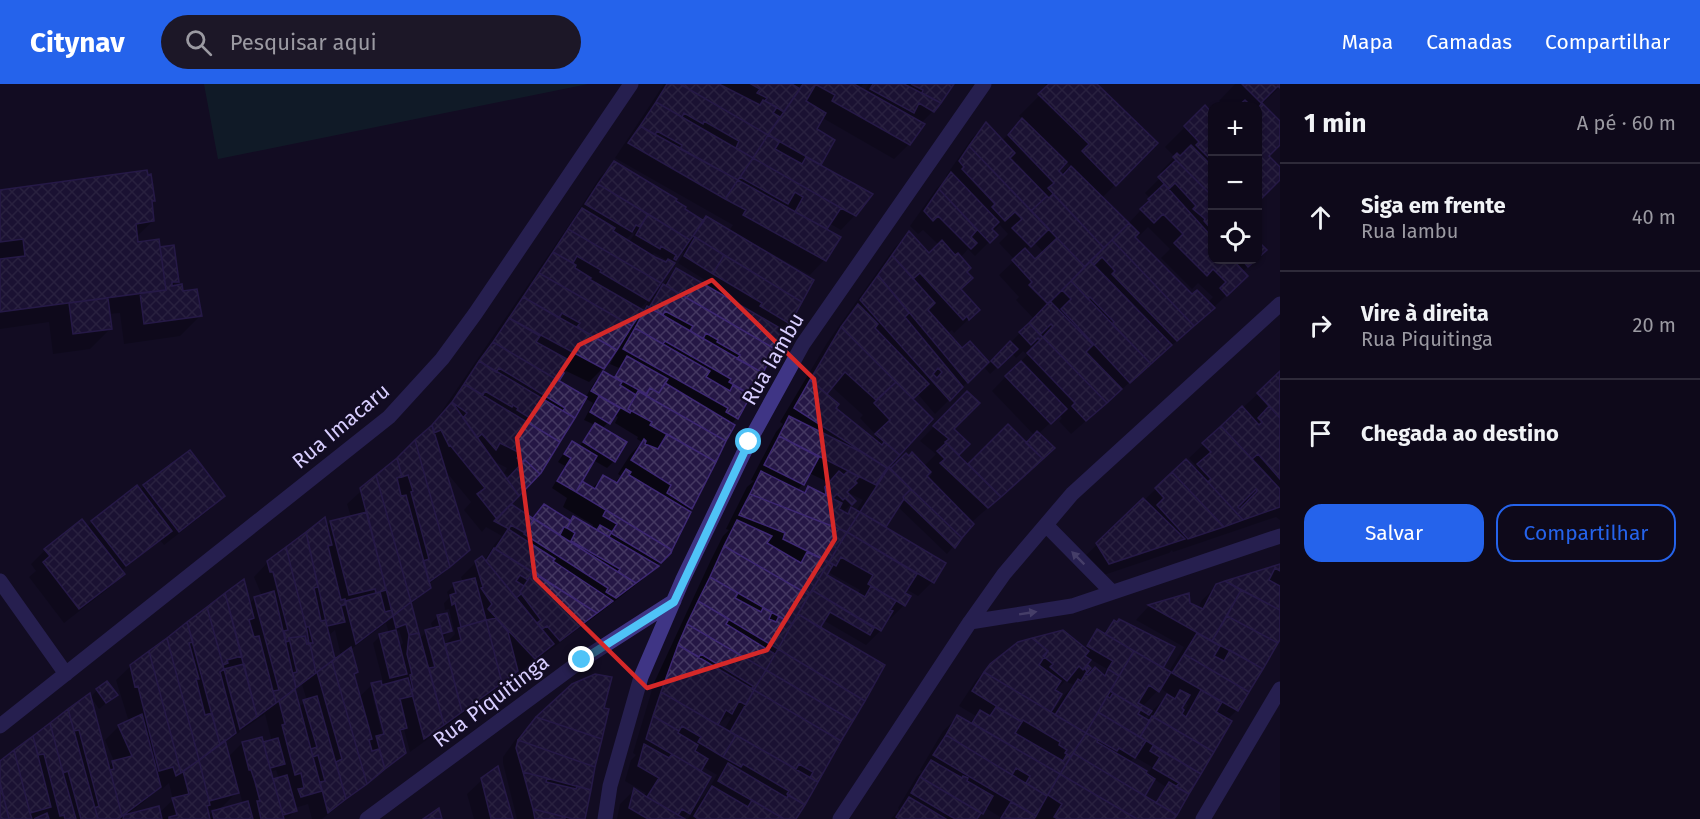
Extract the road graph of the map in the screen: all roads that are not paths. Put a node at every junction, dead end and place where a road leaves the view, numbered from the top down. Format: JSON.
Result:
{"nodes":[{"id":1,"x":631,"y":84,"type":"edge"},
{"id":2,"x":984,"y":84,"type":"edge"},
{"id":3,"x":1280,"y":304,"type":"edge"},
{"id":4,"x":1046,"y":525,"type":"junction"},
{"id":5,"x":1280,"y":536,"type":"edge"},
{"id":6,"x":0,"y":581,"type":"edge"},
{"id":7,"x":1111,"y":591,"type":"junction"},
{"id":8,"x":674,"y":602,"type":"junction"},
{"id":9,"x":970,"y":622,"type":"junction"},
{"id":10,"x":66,"y":674,"type":"junction"},
{"id":11,"x":1280,"y":689,"type":"edge"},
{"id":12,"x":0,"y":726,"type":"edge"},
{"id":13,"x":367,"y":819,"type":"edge"},
{"id":14,"x":605,"y":819,"type":"edge"},
{"id":15,"x":840,"y":819,"type":"edge"},
{"id":16,"x":1203,"y":819,"type":"edge"}],
"edges":[{"from":1,"to":10,"type":"street","name":"Rua Imacaru"},
{"from":2,"to":8,"type":"street","name":"Rua Iambu"},
{"from":3,"to":4,"type":"street"},
{"from":7,"to":4,"type":"street","one_way":true},
{"from":4,"to":9,"type":"street"},
{"from":5,"to":7,"type":"street"},
{"from":6,"to":10,"type":"street"},
{"from":9,"to":7,"type":"street","one_way":true},
{"from":8,"to":13,"type":"street","name":"Rua Piquitinga"},
{"from":8,"to":14,"type":"street","name":"Rua Iambu"},
{"from":9,"to":15,"type":"street"},
{"from":10,"to":12,"type":"street","name":"Rua Imacaru"},
{"from":11,"to":16,"type":"street"}]}
